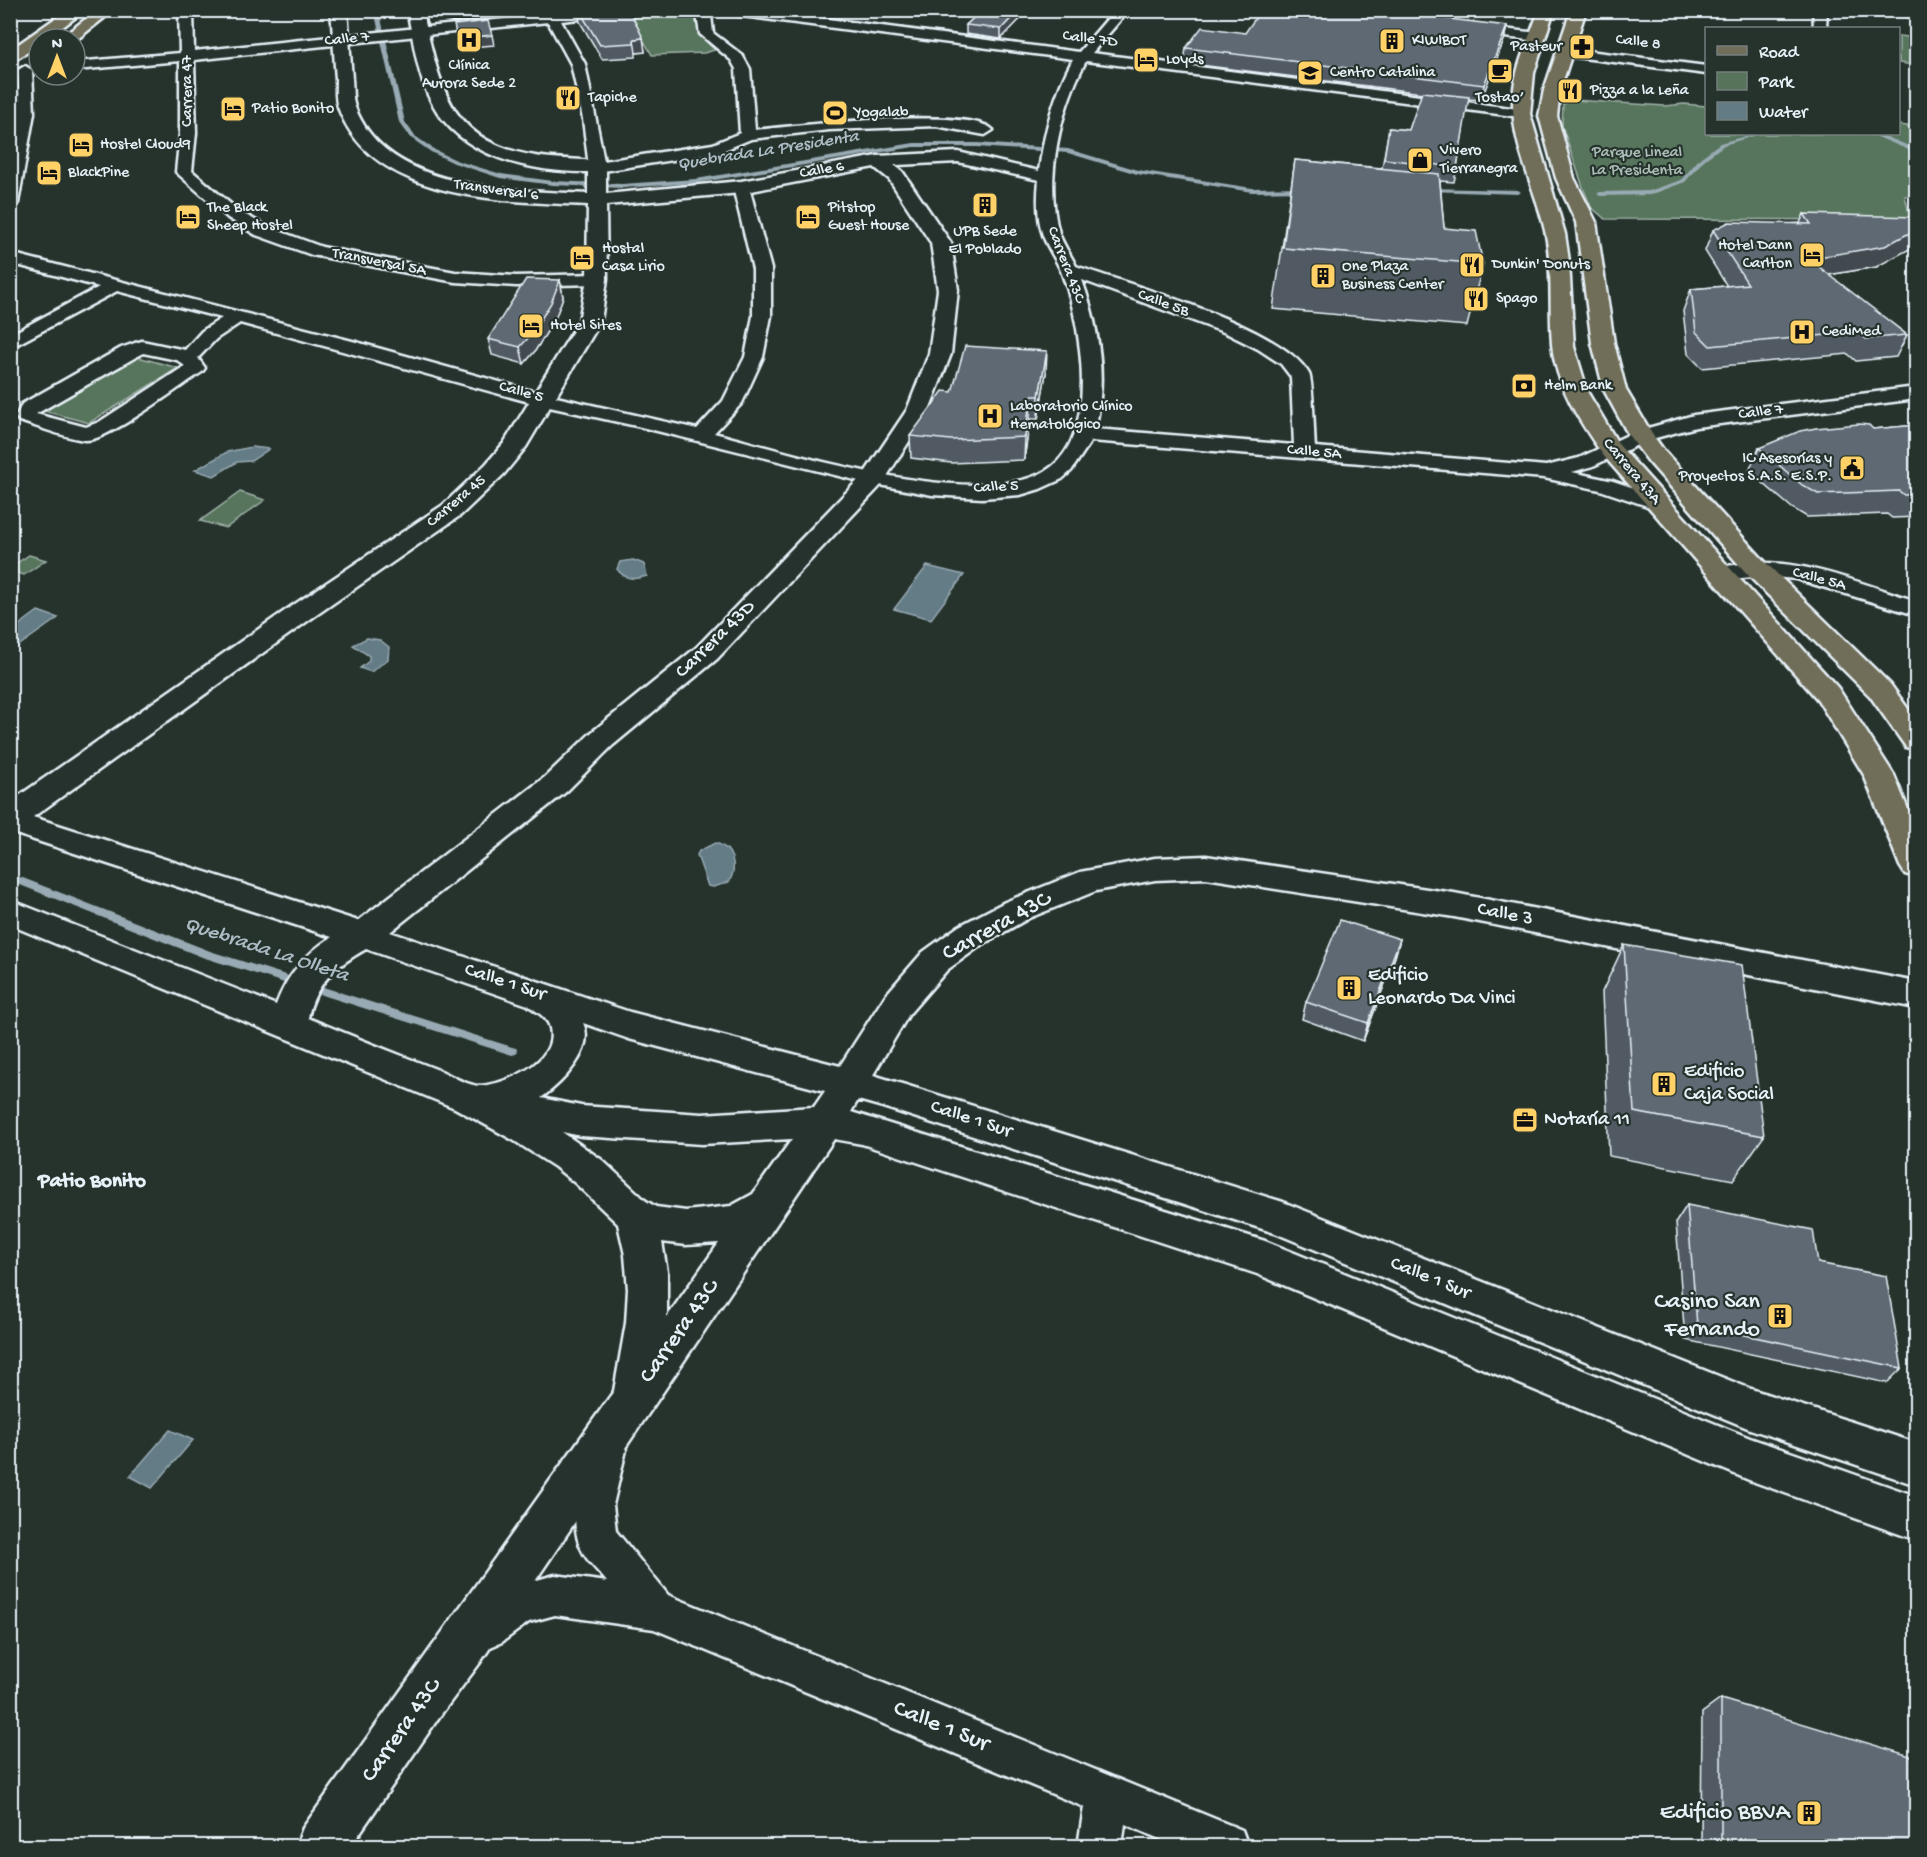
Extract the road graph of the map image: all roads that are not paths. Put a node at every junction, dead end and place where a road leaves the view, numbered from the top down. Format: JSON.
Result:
{"nodes":[{"id":1,"x":78,"y":10,"type":"edge"},
{"id":2,"x":107,"y":10,"type":"edge"},
{"id":3,"x":186,"y":10,"type":"edge"},
{"id":4,"x":339,"y":10,"type":"edge"},
{"id":5,"x":414,"y":10,"type":"edge"},
{"id":6,"x":708,"y":10,"type":"edge"},
{"id":7,"x":726,"y":10,"type":"edge"},
{"id":8,"x":1123,"y":10,"type":"edge"},
{"id":9,"x":1547,"y":10,"type":"edge"},
{"id":10,"x":1579,"y":10,"type":"edge"},
{"id":11,"x":1820,"y":10,"type":"edge"},
{"id":12,"x":1894,"y":10,"type":"edge"},
{"id":13,"x":619,"y":11,"type":"edge"},
{"id":14,"x":1917,"y":13,"type":"edge"},
{"id":15,"x":550,"y":14,"type":"edge"},
{"id":16,"x":84,"y":27,"type":"edge"},
{"id":17,"x":1820,"y":27,"type":"edge"},
{"id":18,"x":1458,"y":28,"type":"edge"},
{"id":19,"x":420,"y":32,"type":"junction"},
{"id":20,"x":1538,"y":37,"type":"junction"},
{"id":21,"x":341,"y":40,"type":"junction"},
{"id":22,"x":1565,"y":52,"type":"junction"},
{"id":23,"x":188,"y":56,"type":"junction"},
{"id":24,"x":1082,"y":57,"type":"junction"},
{"id":25,"x":10,"y":58,"type":"edge"},
{"id":26,"x":87,"y":65,"type":"edge"},
{"id":27,"x":27,"y":70,"type":"edge"},
{"id":28,"x":1705,"y":70,"type":"edge"},
{"id":29,"x":10,"y":81,"type":"edge"},
{"id":30,"x":30,"y":87,"type":"edge"},
{"id":31,"x":10,"y":109,"type":"edge"},
{"id":32,"x":27,"y":112,"type":"junction"},
{"id":33,"x":1521,"y":113,"type":"junction"},
{"id":34,"x":985,"y":129,"type":"dead end"},
{"id":35,"x":748,"y":135,"type":"junction"},
{"id":36,"x":877,"y":161,"type":"junction"},
{"id":37,"x":184,"y":172,"type":"joint"},
{"id":38,"x":1046,"y":172,"type":"junction"},
{"id":39,"x":597,"y":182,"type":"junction"},
{"id":40,"x":741,"y":187,"type":"junction"},
{"id":41,"x":10,"y":203,"type":"edge"},
{"id":42,"x":10,"y":258,"type":"edge"},
{"id":43,"x":1070,"y":270,"type":"junction"},
{"id":44,"x":597,"y":279,"type":"junction"},
{"id":45,"x":113,"y":286,"type":"junction"},
{"id":46,"x":237,"y":317,"type":"junction"},
{"id":47,"x":10,"y":343,"type":"edge"},
{"id":48,"x":189,"y":357,"type":"junction"},
{"id":49,"x":1917,"y":393,"type":"edge"},
{"id":50,"x":542,"y":399,"type":"junction"},
{"id":51,"x":1084,"y":434,"type":"junction"},
{"id":52,"x":1641,"y":436,"type":"junction"},
{"id":53,"x":700,"y":437,"type":"junction"},
{"id":54,"x":1611,"y":450,"type":"junction"},
{"id":55,"x":1305,"y":452,"type":"junction"},
{"id":56,"x":1544,"y":472,"type":"junction"},
{"id":57,"x":873,"y":479,"type":"junction"},
{"id":58,"x":1038,"y":485,"type":"joint"},
{"id":59,"x":1656,"y":503,"type":"junction"},
{"id":60,"x":1757,"y":569,"type":"junction"},
{"id":61,"x":1720,"y":573,"type":"junction"},
{"id":62,"x":1917,"y":609,"type":"edge"},
{"id":63,"x":1917,"y":740,"type":"edge"},
{"id":64,"x":10,"y":820,"type":"edge"},
{"id":65,"x":1917,"y":866,"type":"edge"},
{"id":66,"x":1091,"y":880,"type":"joint"},
{"id":67,"x":10,"y":912,"type":"edge"},
{"id":68,"x":362,"y":936,"type":"junction"},
{"id":69,"x":534,"y":992,"type":"junction"},
{"id":70,"x":1917,"y":995,"type":"edge"},
{"id":71,"x":290,"y":1025,"type":"junction"},
{"id":72,"x":849,"y":1084,"type":"junction"},
{"id":73,"x":468,"y":1098,"type":"junction"},
{"id":74,"x":825,"y":1122,"type":"junction"},
{"id":75,"x":767,"y":1206,"type":"junction"},
{"id":76,"x":634,"y":1214,"type":"junction"},
{"id":77,"x":621,"y":1417,"type":"junction"},
{"id":78,"x":1917,"y":1464,"type":"edge"},
{"id":79,"x":1917,"y":1518,"type":"edge"},
{"id":80,"x":654,"y":1609,"type":"junction"},
{"id":81,"x":462,"y":1647,"type":"junction"},
{"id":82,"x":1107,"y":1795,"type":"junction"},
{"id":83,"x":321,"y":1846,"type":"edge"},
{"id":84,"x":1100,"y":1846,"type":"edge"},
{"id":85,"x":1226,"y":1846,"type":"edge"}],
"edges":[{"from":1,"to":25,"type":"main road"},
{"from":2,"to":16,"type":"main road"},
{"from":3,"to":23,"type":"street","name":"Carrera 47"},
{"from":4,"to":21,"type":"street"},
{"from":5,"to":19,"type":"street"},
{"from":6,"to":35,"type":"street"},
{"from":7,"to":24,"type":"street","name":"Calle 7D"},
{"from":8,"to":24,"type":"street","name":"Carrera 43C"},
{"from":9,"to":20,"type":"main road","name":"Carrera 43A"},
{"from":10,"to":22,"type":"main road","name":"Carrera 43A"},
{"from":11,"to":17,"type":"street"},
{"from":12,"to":14,"type":"street"},
{"from":13,"to":15,"type":"street","name":"Calle 7"},
{"from":15,"to":19,"type":"street","name":"Calle 7"},
{"from":15,"to":39,"type":"street","name":"Carrera 45"},
{"from":18,"to":20,"type":"street"},
{"from":19,"to":21,"type":"street","name":"Calle 7"},
{"from":19,"to":39,"type":"street","name":"Transversal 6"},
{"from":20,"to":33,"type":"main road","name":"Carrera 43A"},
{"from":21,"to":23,"type":"street","name":"Calle 7"},
{"from":21,"to":39,"type":"street","name":"Transversal 6"},
{"from":22,"to":28,"type":"street","name":"Calle 8"},
{"from":22,"to":52,"type":"main road","name":"Carrera 43A"},
{"from":23,"to":26,"type":"street","name":"Calle 7"},
{"from":23,"to":37,"type":"street","name":"Carrera 47"},
{"from":24,"to":33,"type":"street","name":"Calle 7D"},
{"from":24,"to":38,"type":"street","name":"Carrera 43C"},
{"from":27,"to":29,"type":"main road"},
{"from":30,"to":32,"type":"street"},
{"from":31,"to":32,"type":"street"},
{"from":32,"to":41,"type":"street"},
{"from":33,"to":54,"type":"main road","name":"Carrera 43A"},
{"from":34,"to":35,"type":"street"},
{"from":35,"to":39,"type":"street"},
{"from":36,"to":38,"type":"street","name":"Calle 6"},
{"from":36,"to":40,"type":"street","name":"Calle 6"},
{"from":36,"to":57,"type":"street","name":"Carrera 43D"},
{"from":37,"to":44,"type":"street","name":"Transversal 5A"},
{"from":38,"to":43,"type":"street","name":"Carrera 43C"},
{"from":39,"to":40,"type":"street","name":"Calle 6"},
{"from":39,"to":44,"type":"street","name":"Carrera 45"},
{"from":40,"to":53,"type":"street"},
{"from":42,"to":45,"type":"street","name":"Calle 5"},
{"from":43,"to":51,"type":"street","name":"Carrera 43C"},
{"from":43,"to":55,"type":"street","name":"Calle 5B"},
{"from":44,"to":50,"type":"street","name":"Carrera 45"},
{"from":45,"to":46,"type":"street","name":"Calle 5"},
{"from":45,"to":47,"type":"street"},
{"from":46,"to":48,"type":"street"},
{"from":46,"to":50,"type":"street","name":"Calle 5"},
{"from":48,"to":48,"type":"street"},
{"from":49,"to":52,"type":"street","name":"Calle 7"},
{"from":50,"to":53,"type":"street","name":"Calle 5"},
{"from":50,"to":64,"type":"street","name":"Carrera 45"},
{"from":51,"to":55,"type":"street","name":"Calle 5A"},
{"from":51,"to":58,"type":"street","name":"Carrera 43C"},
{"from":52,"to":54,"type":"street","name":"Calle 7"},
{"from":52,"to":60,"type":"main road","name":"Carrera 43A"},
{"from":53,"to":57,"type":"street","name":"Calle 5"},
{"from":54,"to":56,"type":"street","name":"Calle 5A"},
{"from":54,"to":59,"type":"main road","name":"Carrera 43A"},
{"from":55,"to":56,"type":"street","name":"Calle 5A"},
{"from":56,"to":59,"type":"street","name":"Calle 5A"},
{"from":57,"to":58,"type":"street","name":"Calle 5"},
{"from":57,"to":68,"type":"street","name":"Carrera 43D"},
{"from":59,"to":61,"type":"main road","name":"Carrera 43A"},
{"from":60,"to":61,"type":"street","name":"Calle 5A"},
{"from":60,"to":62,"type":"street","name":"Calle 5A"},
{"from":60,"to":63,"type":"main road","name":"Carrera 43A"},
{"from":61,"to":65,"type":"main road","name":"Carrera 43A"},
{"from":64,"to":68,"type":"street","name":"Calle 1 Sur"},
{"from":66,"to":70,"type":"street","name":"Calle 3"},
{"from":66,"to":72,"type":"street","name":"Carrera 43C"},
{"from":67,"to":71,"type":"street"},
{"from":68,"to":69,"type":"street","name":"Calle 1 Sur"},
{"from":68,"to":71,"type":"street","name":"Carrera 43D"},
{"from":69,"to":72,"type":"street","name":"Calle 1 Sur"},
{"from":69,"to":73,"type":"street"},
{"from":71,"to":73,"type":"street"},
{"from":72,"to":74,"type":"street","name":"Carrera 43C"},
{"from":72,"to":78,"type":"street","name":"Calle 1 Sur"},
{"from":73,"to":74,"type":"street"},
{"from":73,"to":76,"type":"street"},
{"from":74,"to":75,"type":"street","name":"Carrera 43C"},
{"from":74,"to":79,"type":"street"},
{"from":75,"to":76,"type":"street"},
{"from":75,"to":77,"type":"street","name":"Carrera 43C"},
{"from":76,"to":77,"type":"street","name":"Calle 1 Sur"},
{"from":77,"to":80,"type":"street","name":"Calle 1 Sur"},
{"from":77,"to":81,"type":"street","name":"Carrera 43C"},
{"from":80,"to":81,"type":"street","name":"Calle 1 Sur"},
{"from":80,"to":82,"type":"street","name":"Calle 1 Sur"},
{"from":81,"to":83,"type":"street","name":"Carrera 43C"},
{"from":82,"to":84,"type":"street"},
{"from":82,"to":85,"type":"street","name":"Calle 1 Sur"}]}
